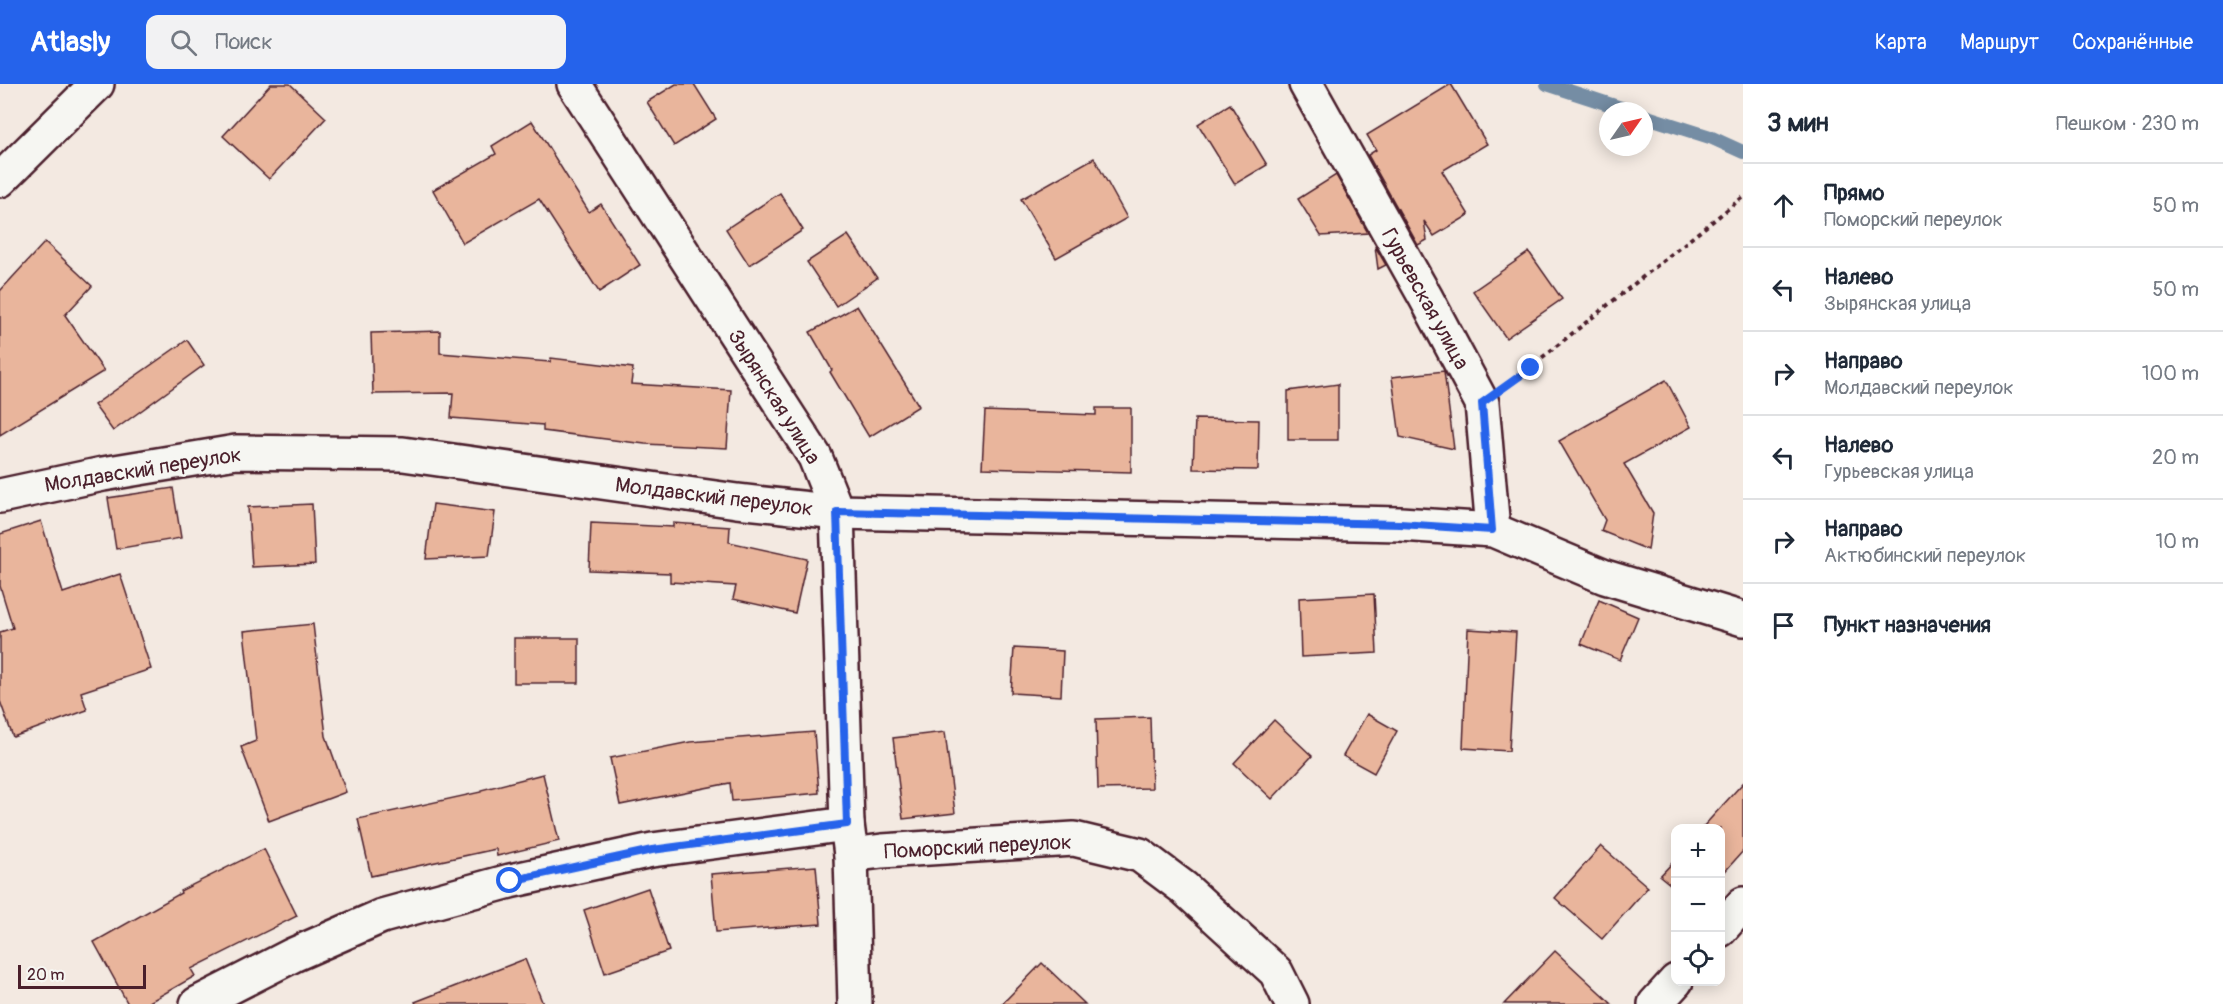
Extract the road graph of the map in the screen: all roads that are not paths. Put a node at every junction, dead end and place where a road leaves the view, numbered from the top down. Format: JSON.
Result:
{"nodes":[{"id":1,"x":97,"y":84,"type":"edge"},
{"id":2,"x":574,"y":84,"type":"edge"},
{"id":3,"x":1306,"y":84,"type":"edge"},
{"id":4,"x":0,"y":180,"type":"edge"},
{"id":5,"x":0,"y":496,"type":"edge"},
{"id":6,"x":837,"y":512,"type":"junction"},
{"id":7,"x":1492,"y":530,"type":"junction"},
{"id":8,"x":1743,"y":619,"type":"edge"},
{"id":9,"x":849,"y":839,"type":"junction"},
{"id":10,"x":1743,"y":904,"type":"edge"},
{"id":11,"x":1725,"y":924,"type":"edge"},
{"id":12,"x":1671,"y":986,"type":"edge"},
{"id":13,"x":197,"y":1004,"type":"edge"},
{"id":14,"x":855,"y":1004,"type":"edge"},
{"id":15,"x":1292,"y":1004,"type":"edge"},
{"id":16,"x":1655,"y":1004,"type":"edge"}],
"edges":[{"from":1,"to":4,"type":"street"},
{"from":2,"to":6,"type":"street","name":"Зырянская улица"},
{"from":3,"to":7,"type":"street","name":"Гурьевская улица"},
{"from":5,"to":6,"type":"street","name":"Молдавский переулок"},
{"from":6,"to":7,"type":"street","name":"Молдавский переулок"},
{"from":6,"to":9,"type":"street","name":"Зырянская улица"},
{"from":7,"to":8,"type":"street","name":"Молдавский переулок"},
{"from":9,"to":13,"type":"street","name":"Поморский переулок"},
{"from":9,"to":14,"type":"street","name":"Зырянская улица"},
{"from":9,"to":15,"type":"street","name":"Поморский переулок"},
{"from":10,"to":11,"type":"street"},
{"from":12,"to":16,"type":"street"}]}
